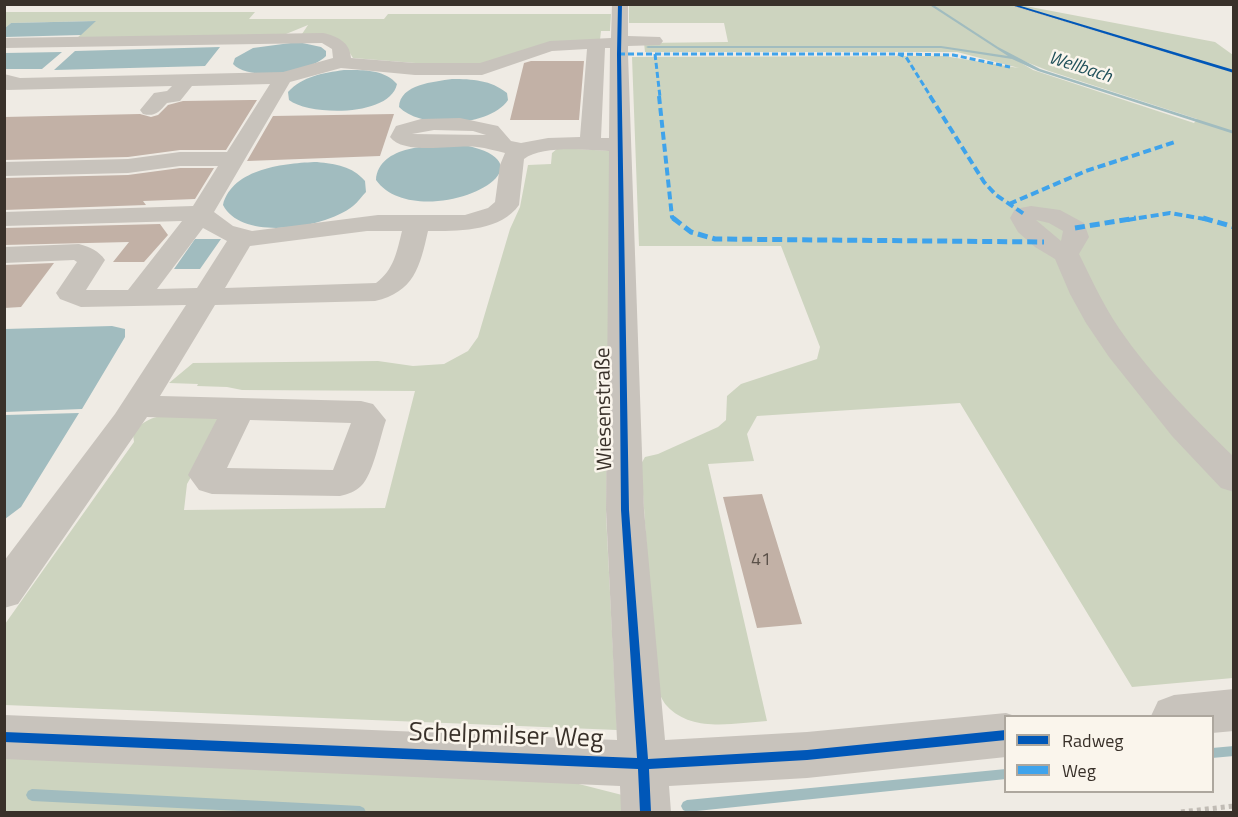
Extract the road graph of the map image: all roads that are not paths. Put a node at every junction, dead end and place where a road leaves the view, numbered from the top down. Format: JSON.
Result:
{"nodes":[{"id":1,"x":620,"y":4,"type":"edge"},
{"id":2,"x":654,"y":41,"type":"dead end"},
{"id":3,"x":608,"y":42,"type":"junction"},
{"id":4,"x":4,"y":43,"type":"edge"},
{"id":5,"x":341,"y":63,"type":"junction"},
{"id":6,"x":283,"y":78,"type":"junction"},
{"id":7,"x":4,"y":80,"type":"edge"},
{"id":8,"x":187,"y":80,"type":"junction"},
{"id":9,"x":150,"y":110,"type":"dead end"},
{"id":10,"x":605,"y":145,"type":"junction"},
{"id":11,"x":234,"y":159,"type":"junction"},
{"id":12,"x":4,"y":170,"type":"edge"},
{"id":13,"x":201,"y":213,"type":"junction"},
{"id":14,"x":4,"y":219,"type":"edge"},
{"id":15,"x":417,"y":222,"type":"junction"},
{"id":16,"x":242,"y":238,"type":"junction"},
{"id":17,"x":1066,"y":254,"type":"dead end"},
{"id":18,"x":4,"y":255,"type":"edge"},
{"id":19,"x":204,"y":296,"type":"junction"},
{"id":20,"x":136,"y":298,"type":"junction"},
{"id":21,"x":137,"y":406,"type":"junction"},
{"id":22,"x":239,"y":409,"type":"dead end"},
{"id":23,"x":1233,"y":479,"type":"edge"},
{"id":24,"x":4,"y":592,"type":"edge"},
{"id":25,"x":1233,"y":710,"type":"edge"},
{"id":26,"x":1191,"y":715,"type":"edge"},
{"id":27,"x":1004,"y":735,"type":"edge"},
{"id":28,"x":4,"y":737,"type":"edge"},
{"id":29,"x":644,"y":764,"type":"junction"},
{"id":30,"x":646,"y":813,"type":"edge"}],
"edges":[{"from":1,"to":3,"type":"street","name":"Wiesenstraße"},
{"from":2,"to":3,"type":"street"},
{"from":3,"to":5,"type":"street"},
{"from":3,"to":10,"type":"street","name":"Wiesenstraße"},
{"from":4,"to":5,"type":"street"},
{"from":5,"to":6,"type":"street"},
{"from":6,"to":8,"type":"street"},
{"from":6,"to":11,"type":"street"},
{"from":7,"to":8,"type":"street"},
{"from":8,"to":9,"type":"street"},
{"from":10,"to":15,"type":"street"},
{"from":10,"to":29,"type":"street","name":"Wiesenstraße"},
{"from":11,"to":12,"type":"street"},
{"from":11,"to":13,"type":"street"},
{"from":13,"to":14,"type":"street"},
{"from":13,"to":16,"type":"street"},
{"from":13,"to":20,"type":"street"},
{"from":15,"to":16,"type":"street"},
{"from":15,"to":19,"type":"street"},
{"from":16,"to":19,"type":"street"},
{"from":17,"to":23,"type":"street"},
{"from":18,"to":20,"type":"street"},
{"from":19,"to":20,"type":"street"},
{"from":19,"to":21,"type":"street"},
{"from":21,"to":22,"type":"street"},
{"from":21,"to":24,"type":"street"},
{"from":25,"to":26,"type":"street"},
{"from":27,"to":29,"type":"street","name":"Schelpmilser Weg"},
{"from":28,"to":29,"type":"street","name":"Schelpmilser Weg"},
{"from":29,"to":30,"type":"street","name":"Wiesenstraße"}]}
